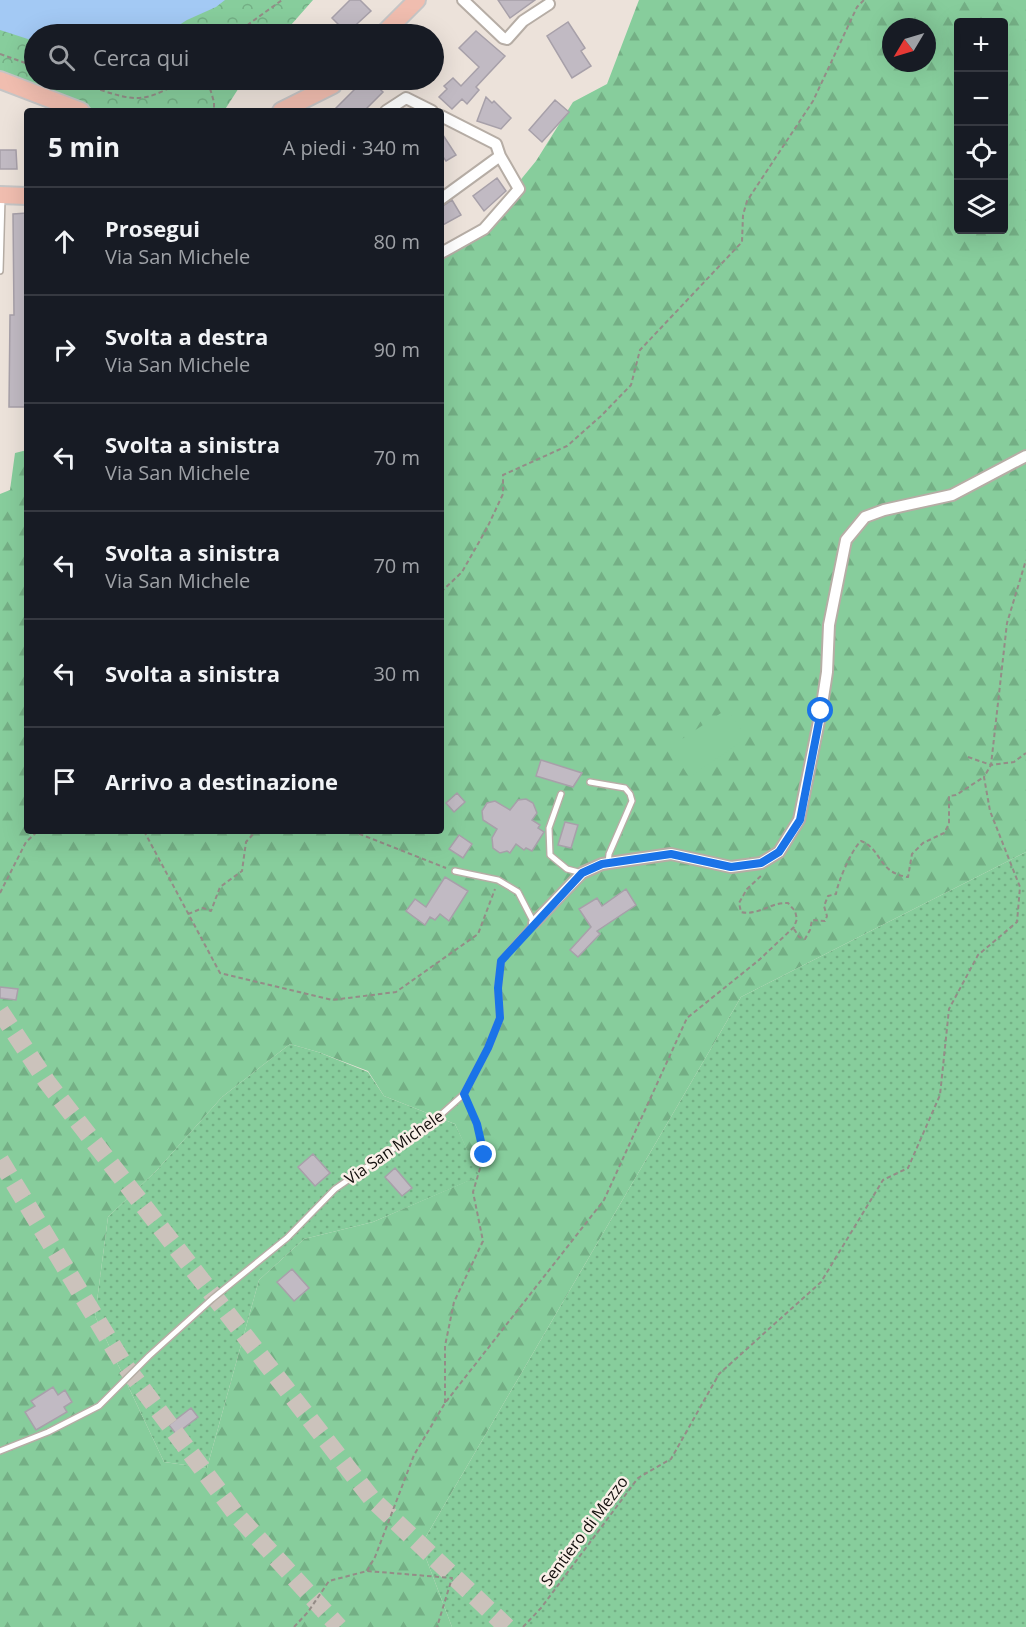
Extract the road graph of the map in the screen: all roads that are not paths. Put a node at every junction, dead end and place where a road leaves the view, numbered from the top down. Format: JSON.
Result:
{"nodes":[{"id":1,"x":417,"y":0,"type":"edge"},
{"id":2,"x":463,"y":0,"type":"edge"},
{"id":3,"x":549,"y":4,"type":"dead end"},
{"id":4,"x":393,"y":24,"type":"edge"},
{"id":5,"x":0,"y":80,"type":"edge"},
{"id":6,"x":321,"y":90,"type":"edge"},
{"id":7,"x":326,"y":90,"type":"edge"},
{"id":8,"x":328,"y":90,"type":"edge"},
{"id":9,"x":0,"y":92,"type":"edge"},
{"id":10,"x":57,"y":107,"type":"edge"},
{"id":11,"x":287,"y":108,"type":"edge"},
{"id":12,"x":304,"y":108,"type":"edge"},
{"id":13,"x":310,"y":108,"type":"edge"},
{"id":14,"x":391,"y":108,"type":"edge"},
{"id":15,"x":426,"y":108,"type":"edge"},
{"id":16,"x":444,"y":118,"type":"edge"},
{"id":17,"x":500,"y":156,"type":"junction"},
{"id":18,"x":1,"y":195,"type":"edge"},
{"id":19,"x":24,"y":195,"type":"edge"},
{"id":20,"x":444,"y":197,"type":"edge"},
{"id":21,"x":444,"y":250,"type":"edge"},
{"id":22,"x":0,"y":271,"type":"edge"},
{"id":23,"x":1026,"y":456,"type":"edge"},
{"id":24,"x":590,"y":782,"type":"dead end"},
{"id":25,"x":561,"y":794,"type":"dead end"},
{"id":26,"x":608,"y":863,"type":"junction"},
{"id":27,"x":455,"y":871,"type":"road end"},
{"id":28,"x":582,"y":873,"type":"junction"},
{"id":29,"x":534,"y":923,"type":"junction"},
{"id":30,"x":0,"y":1451,"type":"edge"}],
"edges":[{"from":1,"to":4,"type":"main road"},
{"from":2,"to":3,"type":"street"},
{"from":5,"to":10,"type":"main road"},
{"from":6,"to":11,"type":"main road"},
{"from":7,"to":12,"type":"main road"},
{"from":8,"to":13,"type":"main road"},
{"from":9,"to":10,"type":"main road"},
{"from":14,"to":15,"type":"street"},
{"from":16,"to":17,"type":"street"},
{"from":17,"to":20,"type":"street"},
{"from":17,"to":21,"type":"street"},
{"from":18,"to":19,"type":"main road"},
{"from":18,"to":22,"type":"lane"},
{"from":23,"to":26,"type":"street","name":"Via San Michele"},
{"from":24,"to":26,"type":"lane"},
{"from":25,"to":28,"type":"lane"},
{"from":26,"to":28,"type":"street","name":"Via San Michele"},
{"from":27,"to":29,"type":"lane"},
{"from":28,"to":29,"type":"street","name":"Via San Michele"},
{"from":29,"to":30,"type":"lane","name":"Via San Michele"}]}
